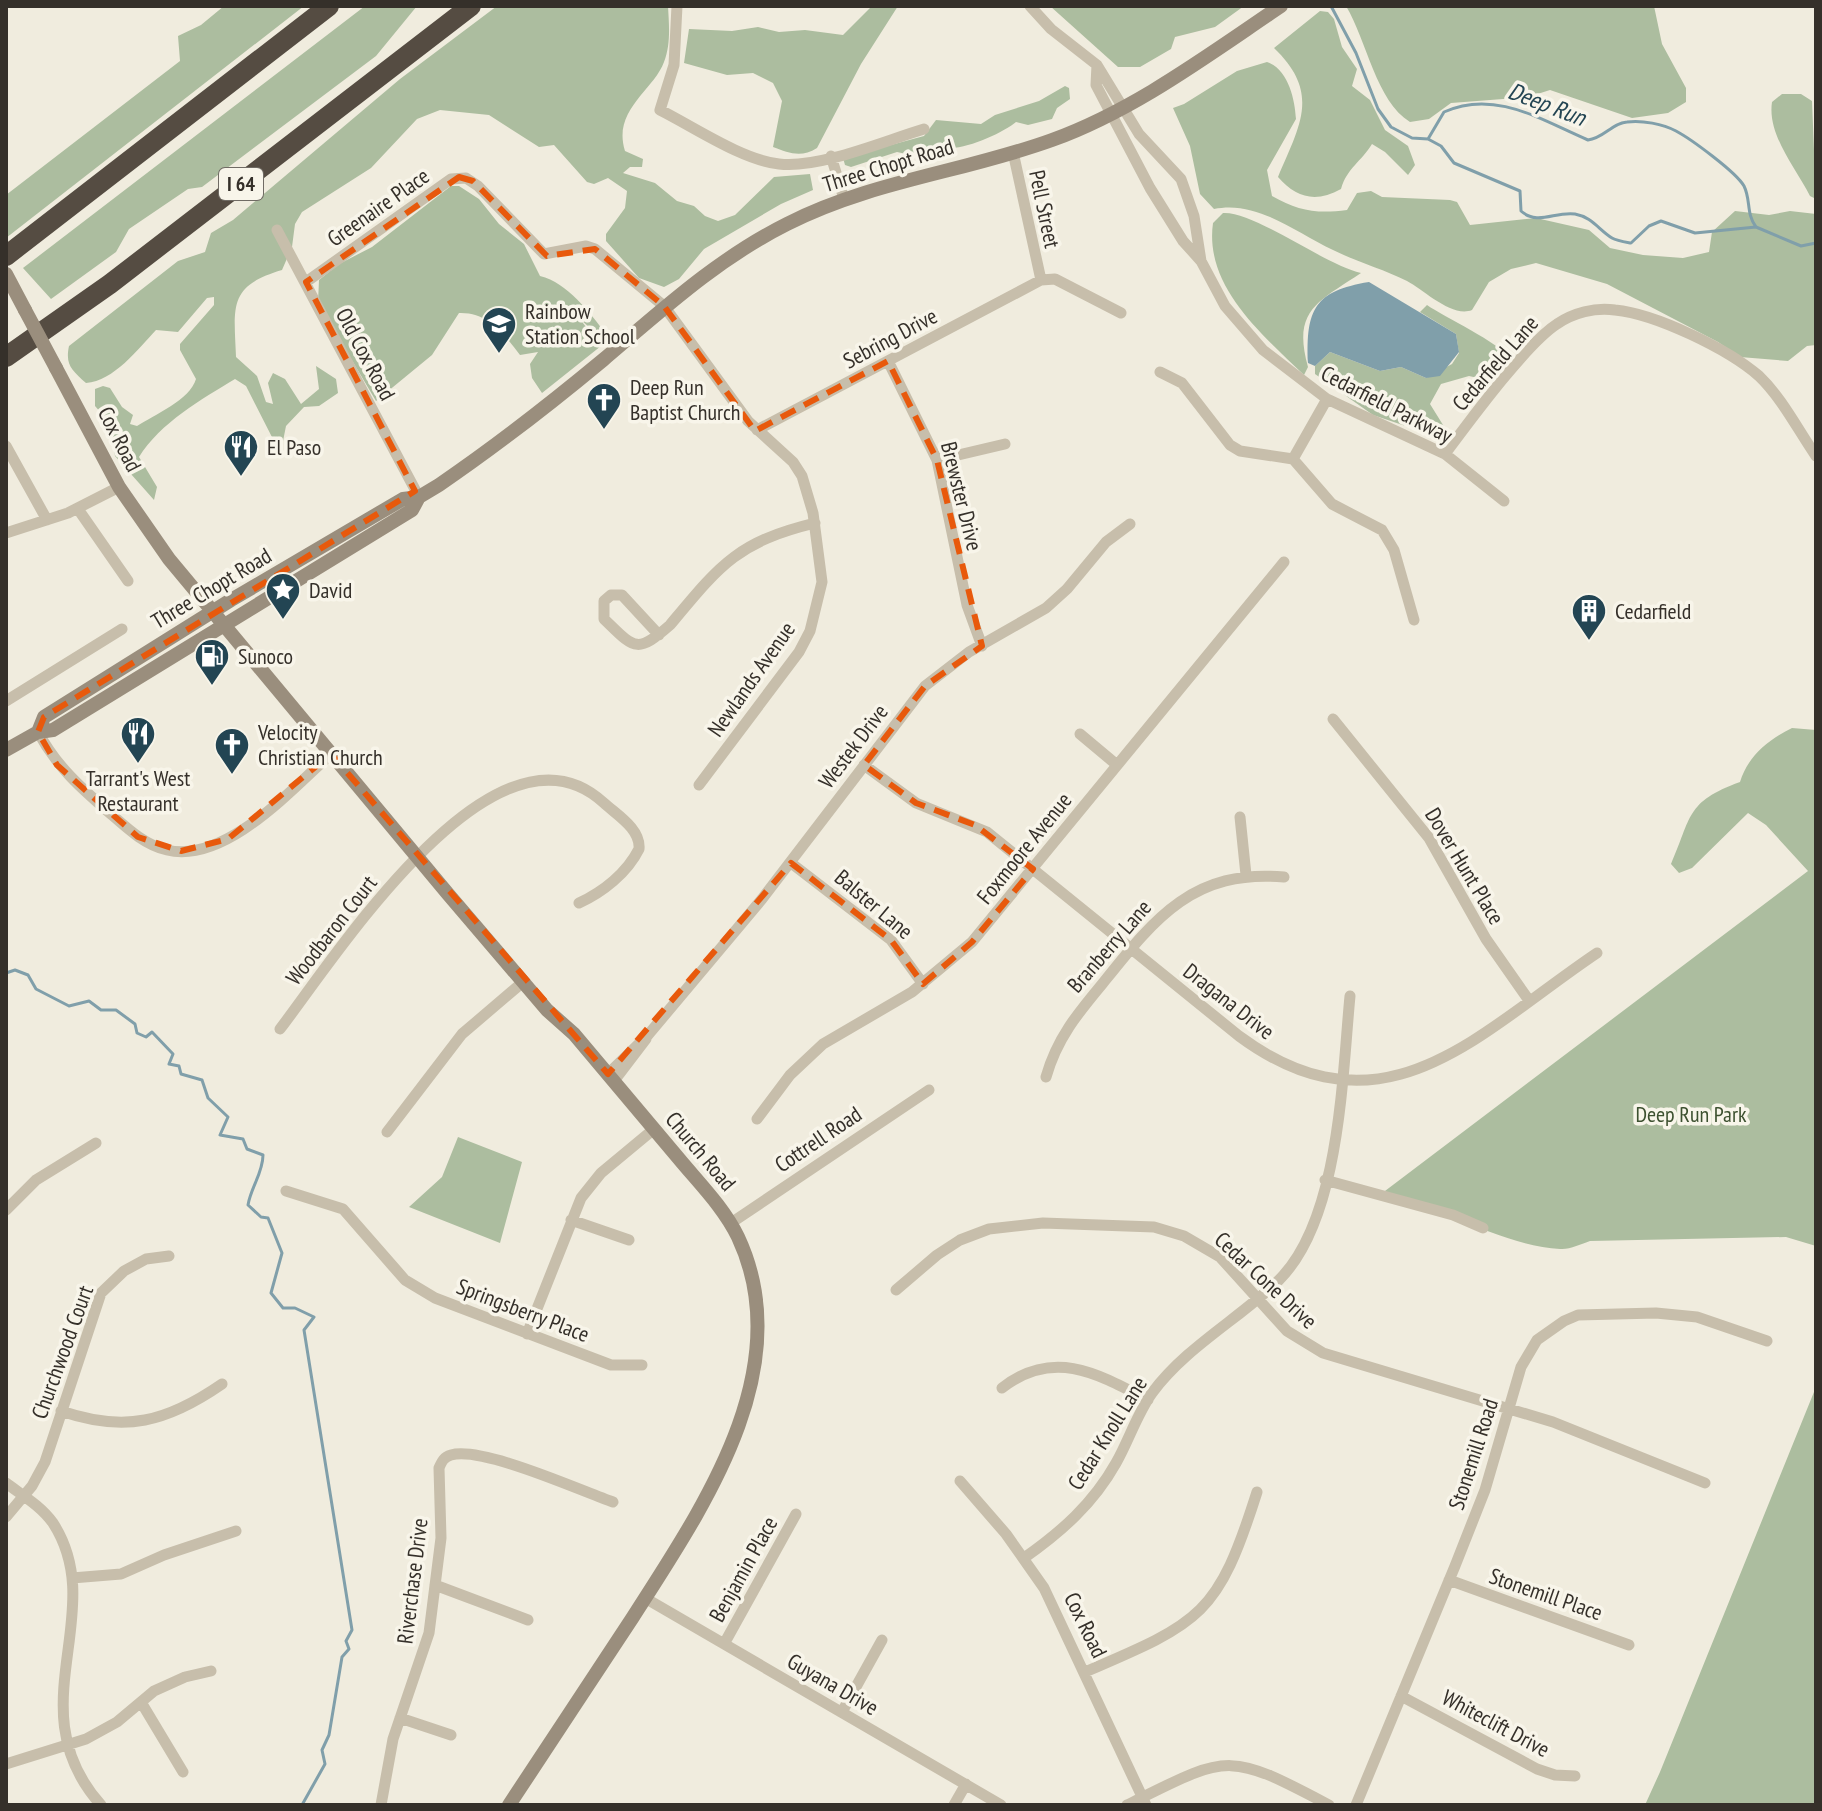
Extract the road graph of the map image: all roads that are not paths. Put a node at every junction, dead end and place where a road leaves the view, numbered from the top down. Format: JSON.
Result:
{"nodes":[{"id":1,"x":329,"y":6,"type":"edge"},
{"id":2,"x":471,"y":6,"type":"edge"},
{"id":3,"x":677,"y":6,"type":"edge"},
{"id":4,"x":1030,"y":6,"type":"edge"},
{"id":5,"x":1281,"y":6,"type":"edge"},
{"id":6,"x":1119,"y":111,"type":"junction"},
{"id":7,"x":924,"y":129,"type":"dead end"},
{"id":8,"x":1013,"y":152,"type":"junction"},
{"id":9,"x":831,"y":156,"type":"junction"},
{"id":10,"x":844,"y":199,"type":"junction"},
{"id":11,"x":1194,"y":216,"type":"junction"},
{"id":12,"x":1173,"y":224,"type":"junction"},
{"id":13,"x":277,"y":230,"type":"dead end"},
{"id":14,"x":6,"y":256,"type":"edge"},
{"id":15,"x":1201,"y":261,"type":"junction"},
{"id":16,"x":1041,"y":280,"type":"junction"},
{"id":17,"x":10,"y":281,"type":"edge"},
{"id":18,"x":306,"y":282,"type":"junction"},
{"id":19,"x":664,"y":306,"type":"junction"},
{"id":20,"x":1121,"y":313,"type":"dead end"},
{"id":21,"x":6,"y":357,"type":"edge"},
{"id":22,"x":888,"y":361,"type":"junction"},
{"id":23,"x":1160,"y":372,"type":"dead end"},
{"id":24,"x":1327,"y":399,"type":"junction"},
{"id":25,"x":757,"y":430,"type":"junction"},
{"id":26,"x":1005,"y":444,"type":"dead end"},
{"id":27,"x":6,"y":446,"type":"edge"},
{"id":28,"x":1445,"y":454,"type":"junction"},
{"id":29,"x":1816,"y":456,"type":"edge"},
{"id":30,"x":1293,"y":459,"type":"junction"},
{"id":31,"x":937,"y":460,"type":"junction"},
{"id":32,"x":119,"y":487,"type":"junction"},
{"id":33,"x":419,"y":497,"type":"junction"},
{"id":34,"x":1504,"y":501,"type":"dead end"},
{"id":35,"x":78,"y":509,"type":"junction"},
{"id":36,"x":47,"y":520,"type":"junction"},
{"id":37,"x":815,"y":523,"type":"junction"},
{"id":38,"x":1130,"y":524,"type":"dead end"},
{"id":39,"x":6,"y":533,"type":"edge"},
{"id":40,"x":1284,"y":562,"type":"dead end"},
{"id":41,"x":128,"y":581,"type":"dead end"},
{"id":42,"x":213,"y":611,"type":"junction"},
{"id":43,"x":1414,"y":620,"type":"dead end"},
{"id":44,"x":225,"y":625,"type":"junction"},
{"id":45,"x":122,"y":629,"type":"dead end"},
{"id":46,"x":659,"y":635,"type":"junction"},
{"id":47,"x":982,"y":646,"type":"junction"},
{"id":48,"x":6,"y":701,"type":"edge"},
{"id":49,"x":1333,"y":719,"type":"dead end"},
{"id":50,"x":38,"y":732,"type":"junction"},
{"id":51,"x":1080,"y":734,"type":"dead end"},
{"id":52,"x":6,"y":750,"type":"edge"},
{"id":53,"x":331,"y":754,"type":"junction"},
{"id":54,"x":864,"y":765,"type":"junction"},
{"id":55,"x":1117,"y":765,"type":"junction"},
{"id":56,"x":699,"y":785,"type":"dead end"},
{"id":57,"x":1240,"y":817,"type":"dead end"},
{"id":58,"x":417,"y":857,"type":"junction"},
{"id":59,"x":791,"y":863,"type":"junction"},
{"id":60,"x":1033,"y":869,"type":"junction"},
{"id":61,"x":1246,"y":875,"type":"junction"},
{"id":62,"x":1284,"y":877,"type":"dead end"},
{"id":63,"x":579,"y":903,"type":"dead end"},
{"id":64,"x":1130,"y":948,"type":"junction"},
{"id":65,"x":1597,"y":953,"type":"dead end"},
{"id":66,"x":523,"y":982,"type":"junction"},
{"id":67,"x":923,"y":984,"type":"junction"},
{"id":68,"x":1350,"y":996,"type":"dead end"},
{"id":69,"x":1528,"y":999,"type":"junction"},
{"id":70,"x":280,"y":1029,"type":"dead end"},
{"id":71,"x":1046,"y":1077,"type":"dead end"},
{"id":72,"x":611,"y":1078,"type":"junction"},
{"id":73,"x":1343,"y":1080,"type":"junction"},
{"id":74,"x":929,"y":1090,"type":"dead end"},
{"id":75,"x":757,"y":1119,"type":"dead end"},
{"id":76,"x":654,"y":1129,"type":"junction"},
{"id":77,"x":387,"y":1132,"type":"dead end"},
{"id":78,"x":96,"y":1143,"type":"dead end"},
{"id":79,"x":1325,"y":1180,"type":"junction"},
{"id":80,"x":286,"y":1191,"type":"dead end"},
{"id":81,"x":6,"y":1210,"type":"edge"},
{"id":82,"x":571,"y":1220,"type":"junction"},
{"id":83,"x":731,"y":1223,"type":"junction"},
{"id":84,"x":1483,"y":1228,"type":"dead end"},
{"id":85,"x":629,"y":1240,"type":"dead end"},
{"id":86,"x":169,"y":1256,"type":"dead end"},
{"id":87,"x":896,"y":1290,"type":"dead end"},
{"id":88,"x":1258,"y":1298,"type":"junction"},
{"id":89,"x":527,"y":1334,"type":"junction"},
{"id":90,"x":1767,"y":1341,"type":"dead end"},
{"id":91,"x":642,"y":1365,"type":"dead end"},
{"id":92,"x":222,"y":1384,"type":"dead end"},
{"id":93,"x":1002,"y":1388,"type":"dead end"},
{"id":94,"x":1148,"y":1400,"type":"junction"},
{"id":95,"x":1509,"y":1409,"type":"junction"},
{"id":96,"x":61,"y":1411,"type":"junction"},
{"id":97,"x":960,"y":1481,"type":"dead end"},
{"id":98,"x":6,"y":1483,"type":"edge"},
{"id":99,"x":1705,"y":1483,"type":"dead end"},
{"id":100,"x":1257,"y":1492,"type":"dead end"},
{"id":101,"x":24,"y":1496,"type":"junction"},
{"id":102,"x":613,"y":1502,"type":"dead end"},
{"id":103,"x":796,"y":1514,"type":"dead end"},
{"id":104,"x":6,"y":1517,"type":"edge"},
{"id":105,"x":236,"y":1531,"type":"dead end"},
{"id":106,"x":1024,"y":1558,"type":"junction"},
{"id":107,"x":72,"y":1578,"type":"junction"},
{"id":108,"x":1449,"y":1580,"type":"junction"},
{"id":109,"x":435,"y":1585,"type":"junction"},
{"id":110,"x":645,"y":1598,"type":"junction"},
{"id":111,"x":528,"y":1620,"type":"dead end"},
{"id":112,"x":882,"y":1640,"type":"dead end"},
{"id":113,"x":724,"y":1644,"type":"junction"},
{"id":114,"x":1629,"y":1645,"type":"dead end"},
{"id":115,"x":211,"y":1671,"type":"dead end"},
{"id":116,"x":1085,"y":1672,"type":"junction"},
{"id":117,"x":1401,"y":1696,"type":"junction"},
{"id":118,"x":141,"y":1702,"type":"junction"},
{"id":119,"x":842,"y":1712,"type":"junction"},
{"id":120,"x":400,"y":1718,"type":"junction"},
{"id":121,"x":451,"y":1735,"type":"dead end"},
{"id":122,"x":67,"y":1744,"type":"junction"},
{"id":123,"x":6,"y":1764,"type":"edge"},
{"id":124,"x":183,"y":1772,"type":"dead end"},
{"id":125,"x":1575,"y":1776,"type":"dead end"},
{"id":126,"x":966,"y":1784,"type":"junction"},
{"id":127,"x":1144,"y":1801,"type":"edge"},
{"id":128,"x":101,"y":1805,"type":"edge"},
{"id":129,"x":381,"y":1805,"type":"edge"},
{"id":130,"x":509,"y":1805,"type":"edge"},
{"id":131,"x":954,"y":1805,"type":"edge"},
{"id":132,"x":1001,"y":1805,"type":"edge"},
{"id":133,"x":1127,"y":1805,"type":"edge"},
{"id":134,"x":1329,"y":1805,"type":"edge"},
{"id":135,"x":1356,"y":1805,"type":"edge"}],
"edges":[{"from":1,"to":14,"type":"highway"},
{"from":2,"to":21,"type":"highway","number":"I 64"},
{"from":3,"to":9,"type":"street"},
{"from":4,"to":6,"type":"street"},
{"from":5,"to":6,"type":"main road","name":"Three Chopt Road"},
{"from":6,"to":8,"type":"main road","name":"Three Chopt Road"},
{"from":6,"to":11,"type":"street","name":"Cedarfield Parkway"},
{"from":6,"to":12,"type":"street","name":"Cedarfield Parkway"},
{"from":7,"to":9,"type":"street"},
{"from":8,"to":10,"type":"main road","name":"Three Chopt Road"},
{"from":8,"to":16,"type":"street","name":"Pell Street"},
{"from":9,"to":10,"type":"street"},
{"from":10,"to":19,"type":"main road","name":"Three Chopt Road"},
{"from":11,"to":12,"type":"street"},
{"from":11,"to":15,"type":"street","name":"Cedarfield Parkway"},
{"from":12,"to":15,"type":"street","name":"Cedarfield Parkway"},
{"from":13,"to":18,"type":"street","name":"Old Cox Road"},
{"from":15,"to":24,"type":"street","name":"Cedarfield Parkway"},
{"from":16,"to":20,"type":"street","name":"Pell Street"},
{"from":16,"to":22,"type":"street","name":"Sebring Drive"},
{"from":17,"to":32,"type":"main road","name":"Cox Road","bridge":true},
{"from":18,"to":19,"type":"street","name":"Greenaire Place"},
{"from":18,"to":33,"type":"street","name":"Old Cox Road"},
{"from":19,"to":25,"type":"street","name":"Newlands Avenue"},
{"from":19,"to":33,"type":"main road","name":"Three Chopt Road"},
{"from":22,"to":25,"type":"street","name":"Sebring Drive"},
{"from":22,"to":31,"type":"street","name":"Brewster Drive"},
{"from":23,"to":30,"type":"street"},
{"from":24,"to":28,"type":"street","name":"Cedarfield Parkway"},
{"from":24,"to":30,"type":"street"},
{"from":25,"to":37,"type":"street","name":"Newlands Avenue"},
{"from":26,"to":31,"type":"street"},
{"from":27,"to":36,"type":"street"},
{"from":28,"to":29,"type":"street","name":"Cedarfield Lane"},
{"from":28,"to":34,"type":"street","name":"Cedarfield Parkway"},
{"from":30,"to":43,"type":"street"},
{"from":31,"to":47,"type":"street","name":"Brewster Drive"},
{"from":32,"to":35,"type":"street"},
{"from":32,"to":42,"type":"main road","name":"Cox Road"},
{"from":33,"to":42,"type":"main road","name":"Three Chopt Road"},
{"from":33,"to":44,"type":"main road","name":"Three Chopt Road"},
{"from":35,"to":36,"type":"street"},
{"from":35,"to":41,"type":"street"},
{"from":36,"to":39,"type":"street"},
{"from":37,"to":46,"type":"street"},
{"from":37,"to":56,"type":"street","name":"Newlands Avenue"},
{"from":38,"to":47,"type":"street","name":"Westek Drive"},
{"from":40,"to":55,"type":"street","name":"Foxmoore Avenue"},
{"from":42,"to":44,"type":"main road","name":"Church Road"},
{"from":42,"to":50,"type":"main road","name":"Three Chopt Road"},
{"from":44,"to":50,"type":"main road","name":"Three Chopt Road"},
{"from":44,"to":53,"type":"main road","name":"Church Road"},
{"from":45,"to":48,"type":"street"},
{"from":46,"to":46,"type":"street"},
{"from":47,"to":54,"type":"street","name":"Westek Drive"},
{"from":49,"to":69,"type":"street","name":"Dover Hunt Place"},
{"from":50,"to":52,"type":"main road","name":"Three Chopt Road"},
{"from":50,"to":53,"type":"street"},
{"from":51,"to":55,"type":"street"},
{"from":53,"to":58,"type":"main road","name":"Church Road"},
{"from":54,"to":59,"type":"street","name":"Westek Drive"},
{"from":54,"to":60,"type":"street","name":"Dragana Drive"},
{"from":55,"to":60,"type":"street","name":"Foxmoore Avenue"},
{"from":57,"to":61,"type":"street"},
{"from":58,"to":63,"type":"street","name":"Woodbaron Court"},
{"from":58,"to":66,"type":"main road","name":"Church Road"},
{"from":58,"to":70,"type":"street","name":"Woodbaron Court"},
{"from":59,"to":67,"type":"street","name":"Balster Lane"},
{"from":59,"to":72,"type":"street","name":"Westek Drive"},
{"from":60,"to":64,"type":"street","name":"Dragana Drive"},
{"from":60,"to":67,"type":"street","name":"Foxmoore Avenue"},
{"from":61,"to":62,"type":"street","name":"Branberry Lane"},
{"from":61,"to":64,"type":"street","name":"Branberry Lane"},
{"from":64,"to":71,"type":"street","name":"Branberry Lane"},
{"from":64,"to":73,"type":"street","name":"Dragana Drive"},
{"from":65,"to":69,"type":"street","name":"Dragana Drive"},
{"from":66,"to":72,"type":"main road","name":"Church Road"},
{"from":66,"to":77,"type":"street"},
{"from":67,"to":75,"type":"street","name":"Foxmoore Avenue"},
{"from":68,"to":73,"type":"street","name":"Cedar Knoll Lane"},
{"from":69,"to":73,"type":"street","name":"Dragana Drive"},
{"from":72,"to":76,"type":"main road","name":"Church Road"},
{"from":73,"to":79,"type":"street","name":"Cedar Knoll Lane"},
{"from":74,"to":83,"type":"street","name":"Cottrell Road"},
{"from":76,"to":82,"type":"street"},
{"from":76,"to":83,"type":"main road","name":"Church Road"},
{"from":78,"to":81,"type":"street"},
{"from":79,"to":84,"type":"street"},
{"from":79,"to":88,"type":"street","name":"Cedar Knoll Lane"},
{"from":80,"to":89,"type":"street","name":"Springsberry Place"},
{"from":82,"to":85,"type":"street"},
{"from":82,"to":89,"type":"street"},
{"from":83,"to":110,"type":"main road","name":"Church Road"},
{"from":86,"to":96,"type":"street","name":"Churchwood Court"},
{"from":87,"to":88,"type":"street","name":"Cedar Cone Drive"},
{"from":88,"to":94,"type":"street","name":"Cedar Knoll Lane"},
{"from":88,"to":95,"type":"street","name":"Cedar Cone Drive"},
{"from":89,"to":91,"type":"street","name":"Springsberry Place"},
{"from":90,"to":95,"type":"street","name":"Stonemill Road"},
{"from":92,"to":96,"type":"street"},
{"from":93,"to":94,"type":"street"},
{"from":94,"to":106,"type":"street","name":"Cedar Knoll Lane"},
{"from":95,"to":99,"type":"street","name":"Cedar Cone Drive"},
{"from":95,"to":108,"type":"street","name":"Stonemill Road"},
{"from":96,"to":101,"type":"street","name":"Churchwood Court"},
{"from":97,"to":106,"type":"street","name":"Cox Road"},
{"from":98,"to":101,"type":"street"},
{"from":100,"to":116,"type":"street"},
{"from":101,"to":104,"type":"street","name":"Churchwood Court"},
{"from":101,"to":107,"type":"street"},
{"from":102,"to":109,"type":"street","name":"Riverchase Drive"},
{"from":103,"to":113,"type":"street","name":"Benjamin Place"},
{"from":105,"to":107,"type":"street"},
{"from":106,"to":116,"type":"street","name":"Cox Road"},
{"from":107,"to":122,"type":"street"},
{"from":108,"to":114,"type":"street","name":"Stonemill Place"},
{"from":108,"to":117,"type":"street","name":"Stonemill Road"},
{"from":109,"to":111,"type":"street"},
{"from":109,"to":120,"type":"street","name":"Riverchase Drive"},
{"from":110,"to":113,"type":"street","name":"Guyana Drive"},
{"from":110,"to":130,"type":"main road","name":"Church Road"},
{"from":112,"to":119,"type":"street"},
{"from":113,"to":119,"type":"street","name":"Guyana Drive"},
{"from":115,"to":118,"type":"street"},
{"from":116,"to":127,"type":"street","name":"Cox Road"},
{"from":117,"to":125,"type":"street","name":"Whiteclift Drive"},
{"from":117,"to":135,"type":"street","name":"Stonemill Road"},
{"from":118,"to":122,"type":"street"},
{"from":118,"to":124,"type":"street"},
{"from":119,"to":126,"type":"street","name":"Guyana Drive"},
{"from":120,"to":121,"type":"street"},
{"from":120,"to":129,"type":"street","name":"Riverchase Drive"},
{"from":122,"to":123,"type":"street"},
{"from":122,"to":128,"type":"street"},
{"from":126,"to":131,"type":"street"},
{"from":126,"to":132,"type":"street","name":"Guyana Drive"},
{"from":127,"to":133,"type":"street"},
{"from":127,"to":134,"type":"street"}]}
